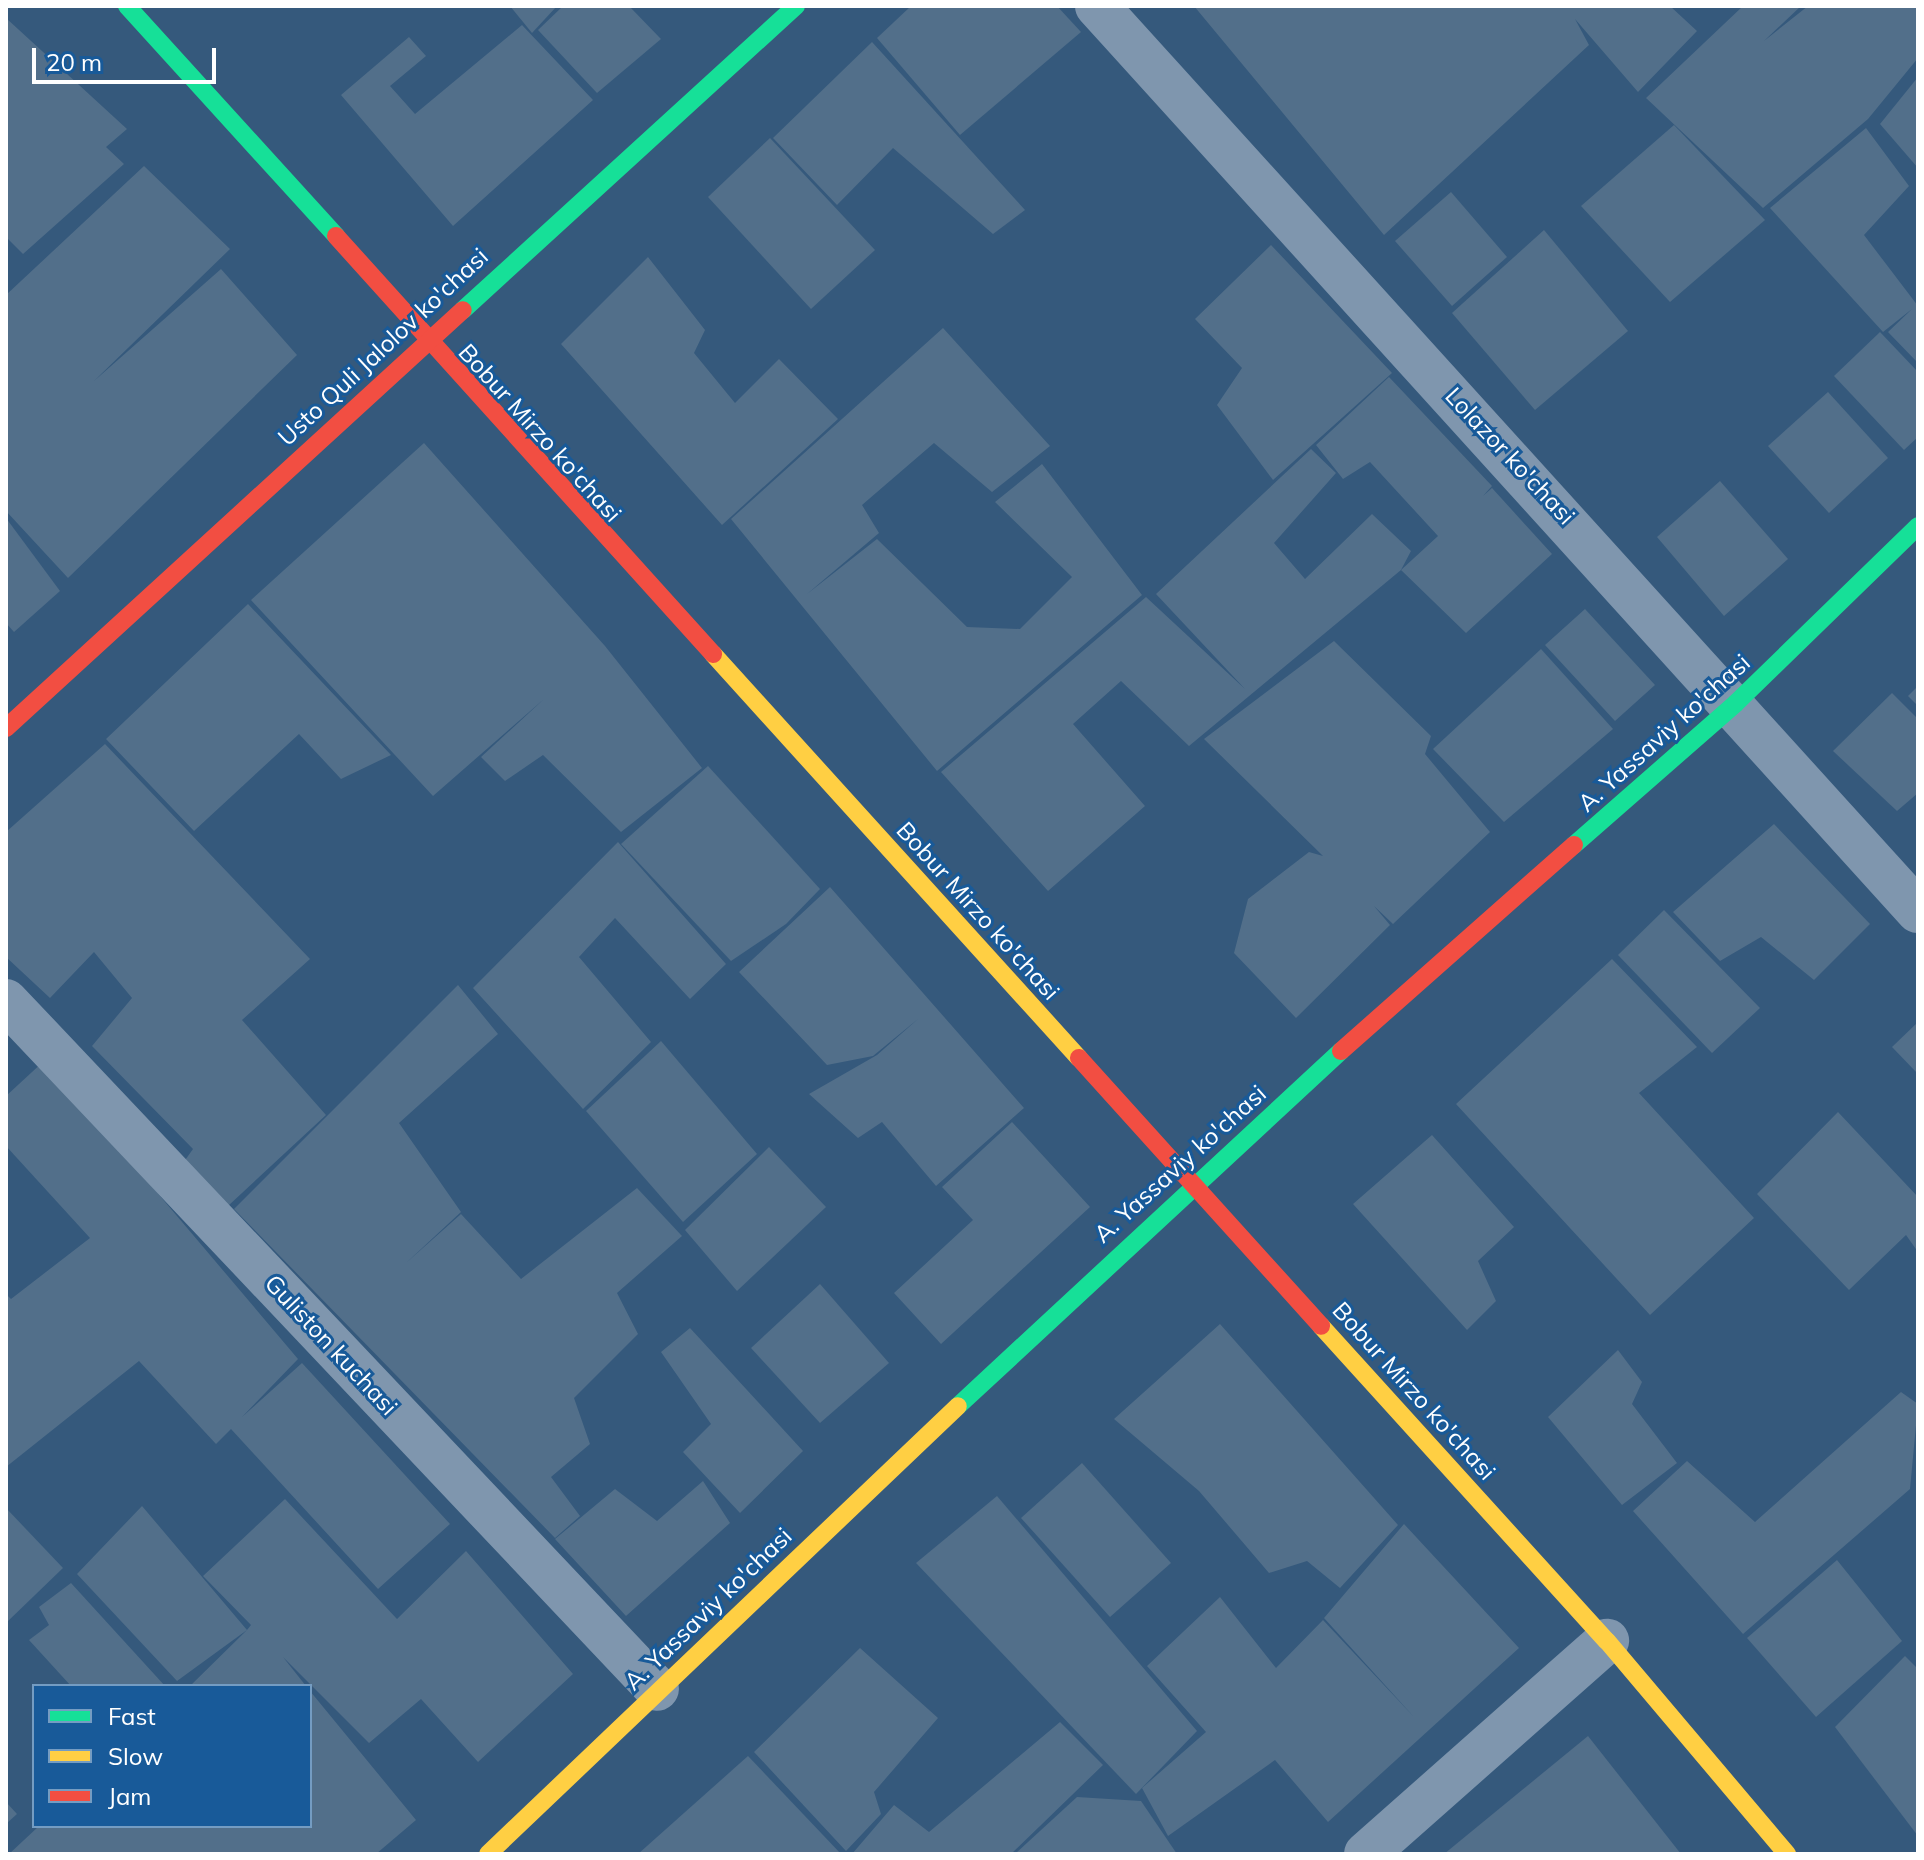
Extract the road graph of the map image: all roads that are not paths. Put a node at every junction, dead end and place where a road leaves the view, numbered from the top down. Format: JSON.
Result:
{"nodes":[{"id":1,"x":127,"y":6,"type":"edge"},
{"id":2,"x":796,"y":6,"type":"edge"},
{"id":3,"x":1097,"y":6,"type":"edge"},
{"id":4,"x":424,"y":341,"type":"junction"},
{"id":5,"x":1918,"y":526,"type":"edge"},
{"id":6,"x":1736,"y":703,"type":"junction"},
{"id":7,"x":6,"y":728,"type":"edge"},
{"id":8,"x":1918,"y":911,"type":"edge"},
{"id":9,"x":6,"y":1001,"type":"edge"},
{"id":10,"x":1192,"y":1182,"type":"junction"},
{"id":11,"x":1607,"y":1641,"type":"junction"},
{"id":12,"x":657,"y":1689,"type":"junction"},
{"id":13,"x":488,"y":1854,"type":"edge"},
{"id":14,"x":1366,"y":1854,"type":"edge"},
{"id":15,"x":1787,"y":1854,"type":"edge"}],
"edges":[{"from":1,"to":4,"type":"street","name":"Bobur Mirzo ko'chasi"},
{"from":2,"to":4,"type":"street","name":"Usto Quli Jalolov ko'chasi"},
{"from":3,"to":6,"type":"street","name":"Lolazor ko'chasi"},
{"from":4,"to":7,"type":"street","name":"Usto Quli Jalolov ko'chasi"},
{"from":4,"to":10,"type":"street","name":"Bobur Mirzo ko'chasi"},
{"from":5,"to":6,"type":"street","name":"A. Yassaviy ko'chasi"},
{"from":6,"to":8,"type":"street","name":"Lolazor ko'chasi"},
{"from":6,"to":10,"type":"street","name":"A. Yassaviy ko'chasi"},
{"from":9,"to":12,"type":"street","name":"Guliston kuchasi"},
{"from":10,"to":11,"type":"street","name":"Bobur Mirzo ko'chasi"},
{"from":10,"to":12,"type":"street","name":"A. Yassaviy ko'chasi"},
{"from":11,"to":14,"type":"street"},
{"from":11,"to":15,"type":"street","name":"Bobur Mirzo ko'chasi"},
{"from":12,"to":13,"type":"street","name":"A. Yassaviy ko'chasi"}]}
